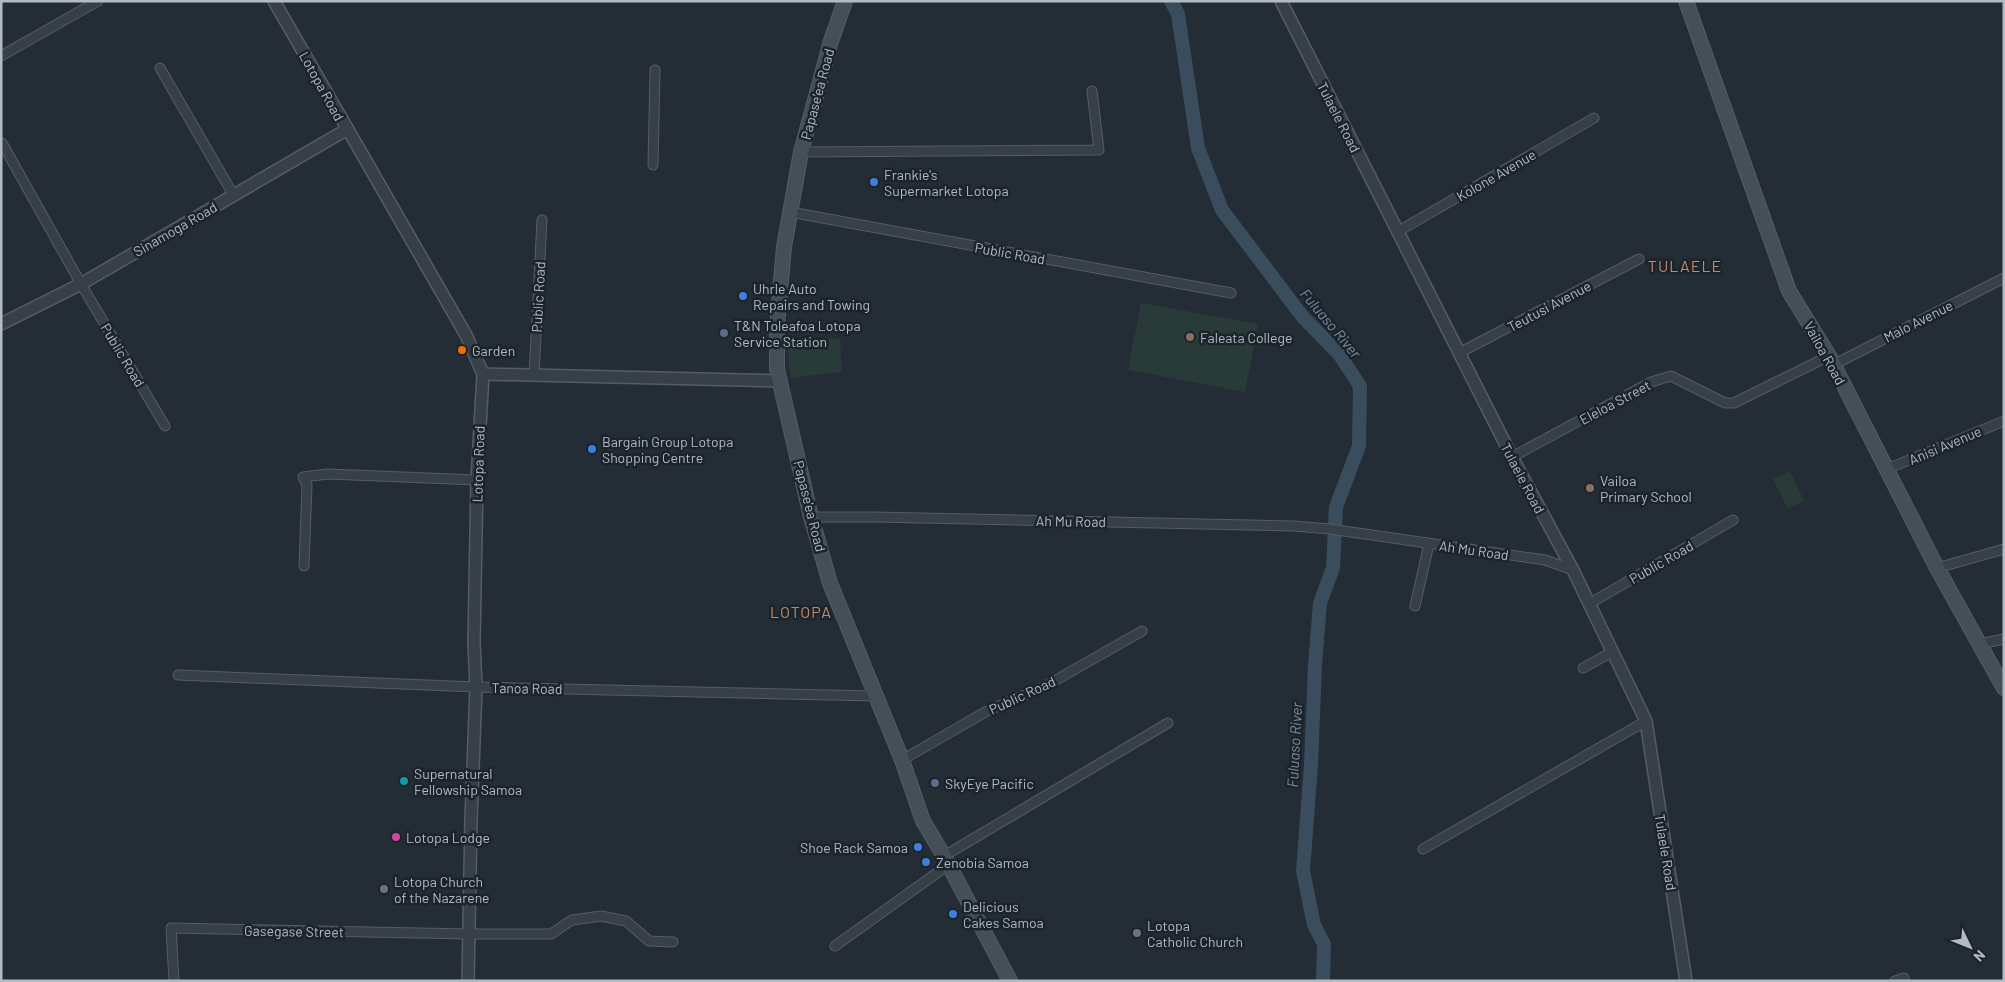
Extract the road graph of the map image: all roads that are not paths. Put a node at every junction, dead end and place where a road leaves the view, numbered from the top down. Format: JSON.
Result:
{"nodes":[{"id":1,"x":98,"y":1,"type":"edge"},
{"id":2,"x":274,"y":1,"type":"edge"},
{"id":3,"x":845,"y":1,"type":"edge"},
{"id":4,"x":1281,"y":1,"type":"edge"},
{"id":5,"x":1686,"y":1,"type":"edge"},
{"id":6,"x":1,"y":56,"type":"edge"},
{"id":7,"x":160,"y":68,"type":"dead end"},
{"id":8,"x":655,"y":70,"type":"dead end"},
{"id":9,"x":1092,"y":91,"type":"dead end"},
{"id":10,"x":1594,"y":118,"type":"dead end"},
{"id":11,"x":346,"y":130,"type":"junction"},
{"id":12,"x":2,"y":143,"type":"dead end"},
{"id":13,"x":801,"y":152,"type":"junction"},
{"id":14,"x":653,"y":165,"type":"dead end"},
{"id":15,"x":234,"y":196,"type":"junction"},
{"id":16,"x":790,"y":212,"type":"junction"},
{"id":17,"x":542,"y":220,"type":"dead end"},
{"id":18,"x":1397,"y":232,"type":"junction"},
{"id":19,"x":1639,"y":258,"type":"dead end"},
{"id":20,"x":2004,"y":278,"type":"edge"},
{"id":21,"x":81,"y":284,"type":"junction"},
{"id":22,"x":1231,"y":293,"type":"dead end"},
{"id":23,"x":1,"y":324,"type":"edge"},
{"id":24,"x":1459,"y":353,"type":"junction"},
{"id":25,"x":1831,"y":361,"type":"junction"},
{"id":26,"x":483,"y":374,"type":"junction"},
{"id":27,"x":534,"y":375,"type":"junction"},
{"id":28,"x":780,"y":381,"type":"junction"},
{"id":29,"x":2004,"y":421,"type":"edge"},
{"id":30,"x":165,"y":426,"type":"dead end"},
{"id":31,"x":1512,"y":457,"type":"junction"},
{"id":32,"x":1887,"y":469,"type":"junction"},
{"id":33,"x":477,"y":480,"type":"junction"},
{"id":34,"x":811,"y":518,"type":"junction"},
{"id":35,"x":1733,"y":520,"type":"dead end"},
{"id":36,"x":1429,"y":544,"type":"junction"},
{"id":37,"x":2004,"y":549,"type":"edge"},
{"id":38,"x":304,"y":566,"type":"dead end"},
{"id":39,"x":1937,"y":568,"type":"junction"},
{"id":40,"x":1572,"y":570,"type":"junction"},
{"id":41,"x":1589,"y":604,"type":"junction"},
{"id":42,"x":1415,"y":606,"type":"dead end"},
{"id":43,"x":1142,"y":631,"type":"dead end"},
{"id":44,"x":2004,"y":639,"type":"edge"},
{"id":45,"x":1980,"y":644,"type":"junction"},
{"id":46,"x":1612,"y":652,"type":"junction"},
{"id":47,"x":1583,"y":668,"type":"dead end"},
{"id":48,"x":178,"y":675,"type":"dead end"},
{"id":49,"x":476,"y":687,"type":"junction"},
{"id":50,"x":2004,"y":688,"type":"edge"},
{"id":51,"x":876,"y":696,"type":"junction"},
{"id":52,"x":1646,"y":721,"type":"junction"},
{"id":53,"x":1168,"y":723,"type":"dead end"},
{"id":54,"x":902,"y":760,"type":"junction"},
{"id":55,"x":1423,"y":849,"type":"dead end"},
{"id":56,"x":946,"y":861,"type":"junction"},
{"id":57,"x":469,"y":934,"type":"junction"},
{"id":58,"x":673,"y":942,"type":"dead end"},
{"id":59,"x":835,"y":946,"type":"dead end"},
{"id":60,"x":174,"y":981,"type":"edge"},
{"id":61,"x":468,"y":981,"type":"edge"},
{"id":62,"x":1010,"y":981,"type":"edge"},
{"id":63,"x":1686,"y":981,"type":"edge"}],
"edges":[{"from":1,"to":6,"type":"street"},
{"from":2,"to":11,"type":"street","name":"Lotopa Road"},
{"from":3,"to":13,"type":"main road","name":"Papase'ea Road"},
{"from":4,"to":18,"type":"street","name":"Tulaele Road"},
{"from":5,"to":25,"type":"main road","name":"Vailoa Road"},
{"from":7,"to":15,"type":"street"},
{"from":8,"to":14,"type":"street"},
{"from":9,"to":13,"type":"street"},
{"from":10,"to":18,"type":"street","name":"Kolone Avenue"},
{"from":11,"to":15,"type":"street","name":"Sinamoga Road"},
{"from":11,"to":26,"type":"street","name":"Lotopa Road"},
{"from":12,"to":21,"type":"street","name":"Public Road"},
{"from":13,"to":16,"type":"main road","name":"Papase'ea Road"},
{"from":15,"to":21,"type":"street","name":"Sinamoga Road"},
{"from":16,"to":22,"type":"street","name":"Public Road"},
{"from":16,"to":28,"type":"main road","name":"Papase'ea Road"},
{"from":17,"to":27,"type":"street","name":"Public Road"},
{"from":18,"to":24,"type":"street","name":"Tulaele Road"},
{"from":19,"to":24,"type":"street","name":"Teutusi Avenue"},
{"from":20,"to":25,"type":"street","name":"Malo Avenue"},
{"from":21,"to":23,"type":"street","name":"Sinamoga Road"},
{"from":21,"to":30,"type":"street","name":"Public Road"},
{"from":24,"to":31,"type":"street","name":"Tulaele Road"},
{"from":25,"to":31,"type":"street","name":"Eleloa Street"},
{"from":25,"to":32,"type":"main road","name":"Vailoa Road"},
{"from":26,"to":27,"type":"street"},
{"from":26,"to":33,"type":"street","name":"Lotopa Road"},
{"from":27,"to":28,"type":"street"},
{"from":28,"to":34,"type":"main road","name":"Papase'ea Road"},
{"from":29,"to":32,"type":"street","name":"Anisi Avenue"},
{"from":31,"to":40,"type":"street","name":"Tulaele Road"},
{"from":32,"to":39,"type":"main road","name":"Vailoa Road"},
{"from":33,"to":38,"type":"street"},
{"from":33,"to":49,"type":"street","name":"Lotopa Road"},
{"from":34,"to":36,"type":"street","name":"Ah Mu Road"},
{"from":34,"to":51,"type":"main road","name":"Papase'ea Road"},
{"from":35,"to":41,"type":"street","name":"Public Road"},
{"from":36,"to":40,"type":"street","name":"Ah Mu Road"},
{"from":36,"to":42,"type":"street"},
{"from":37,"to":39,"type":"street"},
{"from":39,"to":45,"type":"main road","name":"Vailoa Road"},
{"from":40,"to":41,"type":"street","name":"Tulaele Road"},
{"from":41,"to":46,"type":"street","name":"Tulaele Road"},
{"from":43,"to":54,"type":"street","name":"Public Road"},
{"from":44,"to":45,"type":"street"},
{"from":45,"to":50,"type":"main road","name":"Vailoa Road"},
{"from":46,"to":47,"type":"street"},
{"from":46,"to":52,"type":"street","name":"Tulaele Road"},
{"from":48,"to":49,"type":"street","name":"Tanoa Road"},
{"from":49,"to":51,"type":"street","name":"Tanoa Road"},
{"from":49,"to":57,"type":"street","name":"Lotopa Road"},
{"from":51,"to":54,"type":"main road","name":"Papase'ea Road"},
{"from":52,"to":55,"type":"street"},
{"from":52,"to":63,"type":"street","name":"Tulaele Road"},
{"from":53,"to":56,"type":"street"},
{"from":54,"to":56,"type":"main road","name":"Papase'ea Road"},
{"from":56,"to":59,"type":"street"},
{"from":56,"to":62,"type":"main road","name":"Papase'ea Road"},
{"from":57,"to":58,"type":"street"},
{"from":57,"to":60,"type":"street","name":"Gasegase Street"},
{"from":57,"to":61,"type":"street","name":"Lotopa Road"}]}
